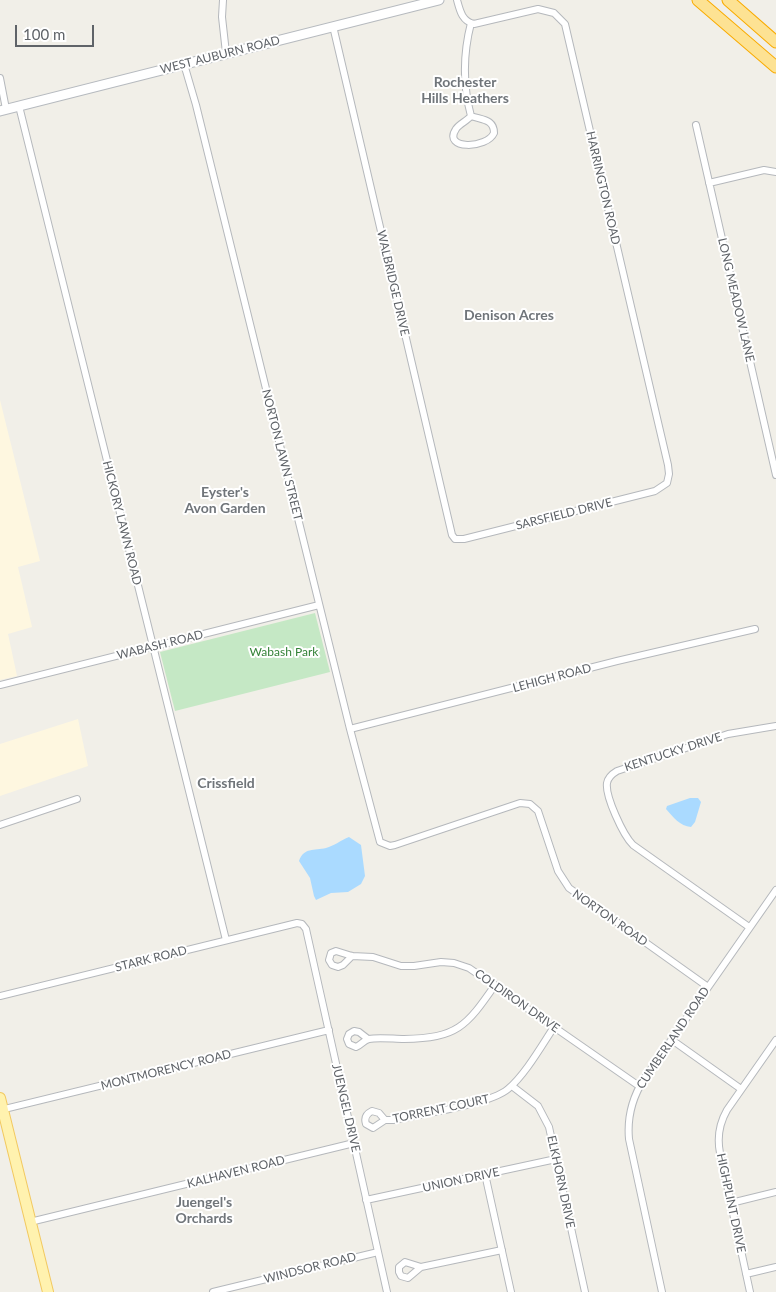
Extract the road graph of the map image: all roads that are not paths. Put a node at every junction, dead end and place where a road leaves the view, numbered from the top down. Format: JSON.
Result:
{"nodes":[{"id":1,"x":223,"y":0,"type":"edge"},
{"id":2,"x":439,"y":0,"type":"edge"},
{"id":3,"x":457,"y":0,"type":"edge"},
{"id":4,"x":698,"y":0,"type":"edge"},
{"id":5,"x":728,"y":0,"type":"edge"},
{"id":6,"x":471,"y":23,"type":"junction"},
{"id":7,"x":333,"y":26,"type":"junction"},
{"id":8,"x":776,"y":42,"type":"edge"},
{"id":9,"x":226,"y":53,"type":"junction"},
{"id":10,"x":184,"y":64,"type":"junction"},
{"id":11,"x":776,"y":67,"type":"edge"},
{"id":12,"x":0,"y":78,"type":"edge"},
{"id":13,"x":19,"y":106,"type":"junction"},
{"id":14,"x":3,"y":110,"type":"edge"},
{"id":15,"x":471,"y":116,"type":"junction"},
{"id":16,"x":696,"y":125,"type":"dead end"},
{"id":17,"x":776,"y":172,"type":"edge"},
{"id":18,"x":709,"y":183,"type":"junction"},
{"id":19,"x":772,"y":443,"type":"edge"},
{"id":20,"x":776,"y":475,"type":"edge"},
{"id":21,"x":669,"y":478,"type":"joint"},
{"id":22,"x":455,"y":539,"type":"joint"},
{"id":23,"x":319,"y":605,"type":"junction"},
{"id":24,"x":755,"y":628,"type":"dead end"},
{"id":25,"x":153,"y":647,"type":"junction"},
{"id":26,"x":0,"y":685,"type":"edge"},
{"id":27,"x":776,"y":726,"type":"edge"},
{"id":28,"x":350,"y":730,"type":"junction"},
{"id":29,"x":77,"y":799,"type":"dead end"},
{"id":30,"x":0,"y":825,"type":"edge"},
{"id":31,"x":384,"y":844,"type":"joint"},
{"id":32,"x":776,"y":890,"type":"edge"},
{"id":33,"x":302,"y":924,"type":"joint"},
{"id":34,"x":750,"y":928,"type":"junction"},
{"id":35,"x":226,"y":940,"type":"junction"},
{"id":36,"x":352,"y":956,"type":"dead end"},
{"id":37,"x":495,"y":985,"type":"junction"},
{"id":38,"x":708,"y":987,"type":"junction"},
{"id":39,"x":0,"y":996,"type":"edge"},
{"id":40,"x":554,"y":1027,"type":"junction"},
{"id":41,"x":328,"y":1030,"type":"junction"},
{"id":42,"x":368,"y":1039,"type":"dead end"},
{"id":43,"x":672,"y":1040,"type":"junction"},
{"id":44,"x":776,"y":1040,"type":"edge"},
{"id":45,"x":512,"y":1086,"type":"junction"},
{"id":46,"x":639,"y":1086,"type":"junction"},
{"id":47,"x":741,"y":1089,"type":"junction"},
{"id":48,"x":0,"y":1098,"type":"edge"},
{"id":49,"x":1,"y":1110,"type":"edge"},
{"id":50,"x":385,"y":1120,"type":"dead end"},
{"id":51,"x":3,"y":1127,"type":"edge"},
{"id":52,"x":354,"y":1143,"type":"junction"},
{"id":53,"x":556,"y":1159,"type":"junction"},
{"id":54,"x":486,"y":1174,"type":"junction"},
{"id":55,"x":776,"y":1192,"type":"edge"},
{"id":56,"x":366,"y":1200,"type":"junction"},
{"id":57,"x":731,"y":1203,"type":"junction"},
{"id":58,"x":30,"y":1222,"type":"junction"},
{"id":59,"x":502,"y":1250,"type":"junction"},
{"id":60,"x":378,"y":1252,"type":"junction"},
{"id":61,"x":421,"y":1267,"type":"dead end"},
{"id":62,"x":776,"y":1267,"type":"edge"},
{"id":63,"x":746,"y":1274,"type":"junction"},
{"id":64,"x":48,"y":1292,"type":"edge"},
{"id":65,"x":213,"y":1292,"type":"edge"},
{"id":66,"x":387,"y":1292,"type":"edge"},
{"id":67,"x":511,"y":1292,"type":"edge"},
{"id":68,"x":585,"y":1292,"type":"edge"},
{"id":69,"x":662,"y":1292,"type":"edge"},
{"id":70,"x":750,"y":1292,"type":"edge"}],
"edges":[{"from":1,"to":9,"type":"street"},
{"from":2,"to":7,"type":"main road","name":"WEST AUBURN ROAD"},
{"from":3,"to":6,"type":"street"},
{"from":4,"to":11,"type":"highway"},
{"from":5,"to":8,"type":"highway"},
{"from":6,"to":15,"type":"street"},
{"from":6,"to":21,"type":"street","name":"HARRINGTON ROAD"},
{"from":7,"to":9,"type":"main road","name":"WEST AUBURN ROAD"},
{"from":7,"to":22,"type":"street","name":"WALBRIDGE DRIVE"},
{"from":9,"to":10,"type":"main road","name":"WEST AUBURN ROAD"},
{"from":10,"to":13,"type":"main road","name":"WEST AUBURN ROAD"},
{"from":10,"to":23,"type":"street","name":"NORTON LAWN STREET"},
{"from":12,"to":14,"type":"street"},
{"from":13,"to":14,"type":"main road","name":"WEST AUBURN ROAD"},
{"from":13,"to":25,"type":"street","name":"HICKORY LAWN ROAD"},
{"from":15,"to":15,"type":"street"},
{"from":16,"to":18,"type":"street","name":"LONG MEADOW LANE"},
{"from":17,"to":18,"type":"street"},
{"from":18,"to":19,"type":"street","name":"LONG MEADOW LANE"},
{"from":19,"to":20,"type":"street","name":"LONG MEADOW LANE"},
{"from":21,"to":22,"type":"street","name":"SARSFIELD DRIVE"},
{"from":23,"to":25,"type":"street","name":"WABASH ROAD"},
{"from":23,"to":28,"type":"street","name":"NORTON LAWN STREET"},
{"from":24,"to":28,"type":"street","name":"LEHIGH ROAD"},
{"from":25,"to":26,"type":"street","name":"WABASH ROAD"},
{"from":25,"to":35,"type":"street","name":"HICKORY LAWN ROAD"},
{"from":27,"to":34,"type":"street","name":"KENTUCKY DRIVE"},
{"from":28,"to":31,"type":"street","name":"NORTON LAWN STREET"},
{"from":29,"to":30,"type":"street"},
{"from":31,"to":38,"type":"street","name":"NORTON ROAD"},
{"from":32,"to":34,"type":"street","name":"CUMBERLAND ROAD"},
{"from":33,"to":35,"type":"street","name":"STARK ROAD"},
{"from":33,"to":41,"type":"street","name":"JUENGEL DRIVE"},
{"from":34,"to":38,"type":"street","name":"CUMBERLAND ROAD"},
{"from":35,"to":39,"type":"street","name":"STARK ROAD"},
{"from":36,"to":37,"type":"street","name":"COLDIRON DRIVE"},
{"from":37,"to":40,"type":"street","name":"COLDIRON DRIVE"},
{"from":37,"to":42,"type":"street"},
{"from":38,"to":43,"type":"street","name":"CUMBERLAND ROAD"},
{"from":40,"to":45,"type":"street","name":"TORRENT COURT"},
{"from":40,"to":46,"type":"street","name":"COLDIRON DRIVE"},
{"from":41,"to":49,"type":"street","name":"MONTMORENCY ROAD"},
{"from":41,"to":52,"type":"street","name":"JUENGEL DRIVE"},
{"from":43,"to":46,"type":"street","name":"CUMBERLAND ROAD"},
{"from":43,"to":47,"type":"street"},
{"from":44,"to":47,"type":"street","name":"HIGHPLINT DRIVE"},
{"from":45,"to":50,"type":"street","name":"TORRENT COURT"},
{"from":45,"to":53,"type":"street","name":"ELKHORN DRIVE"},
{"from":46,"to":69,"type":"street","name":"CUMBERLAND ROAD"},
{"from":47,"to":57,"type":"street","name":"HIGHPLINT DRIVE"},
{"from":48,"to":49,"type":"main road"},
{"from":49,"to":51,"type":"main road"},
{"from":51,"to":58,"type":"main road"},
{"from":52,"to":56,"type":"street","name":"JUENGEL DRIVE"},
{"from":52,"to":58,"type":"street","name":"KALHAVEN ROAD"},
{"from":53,"to":54,"type":"street","name":"UNION DRIVE"},
{"from":53,"to":68,"type":"street","name":"ELKHORN DRIVE"},
{"from":54,"to":56,"type":"street","name":"UNION DRIVE"},
{"from":54,"to":59,"type":"street"},
{"from":55,"to":57,"type":"street"},
{"from":56,"to":60,"type":"street","name":"JUENGEL DRIVE"},
{"from":57,"to":63,"type":"street","name":"HIGHPLINT DRIVE"},
{"from":58,"to":64,"type":"main road"},
{"from":59,"to":61,"type":"street"},
{"from":59,"to":67,"type":"street"},
{"from":60,"to":65,"type":"street","name":"WINDSOR ROAD"},
{"from":60,"to":66,"type":"street","name":"JUENGEL DRIVE"},
{"from":62,"to":63,"type":"street"},
{"from":63,"to":70,"type":"street","name":"HIGHPLINT DRIVE"}]}
